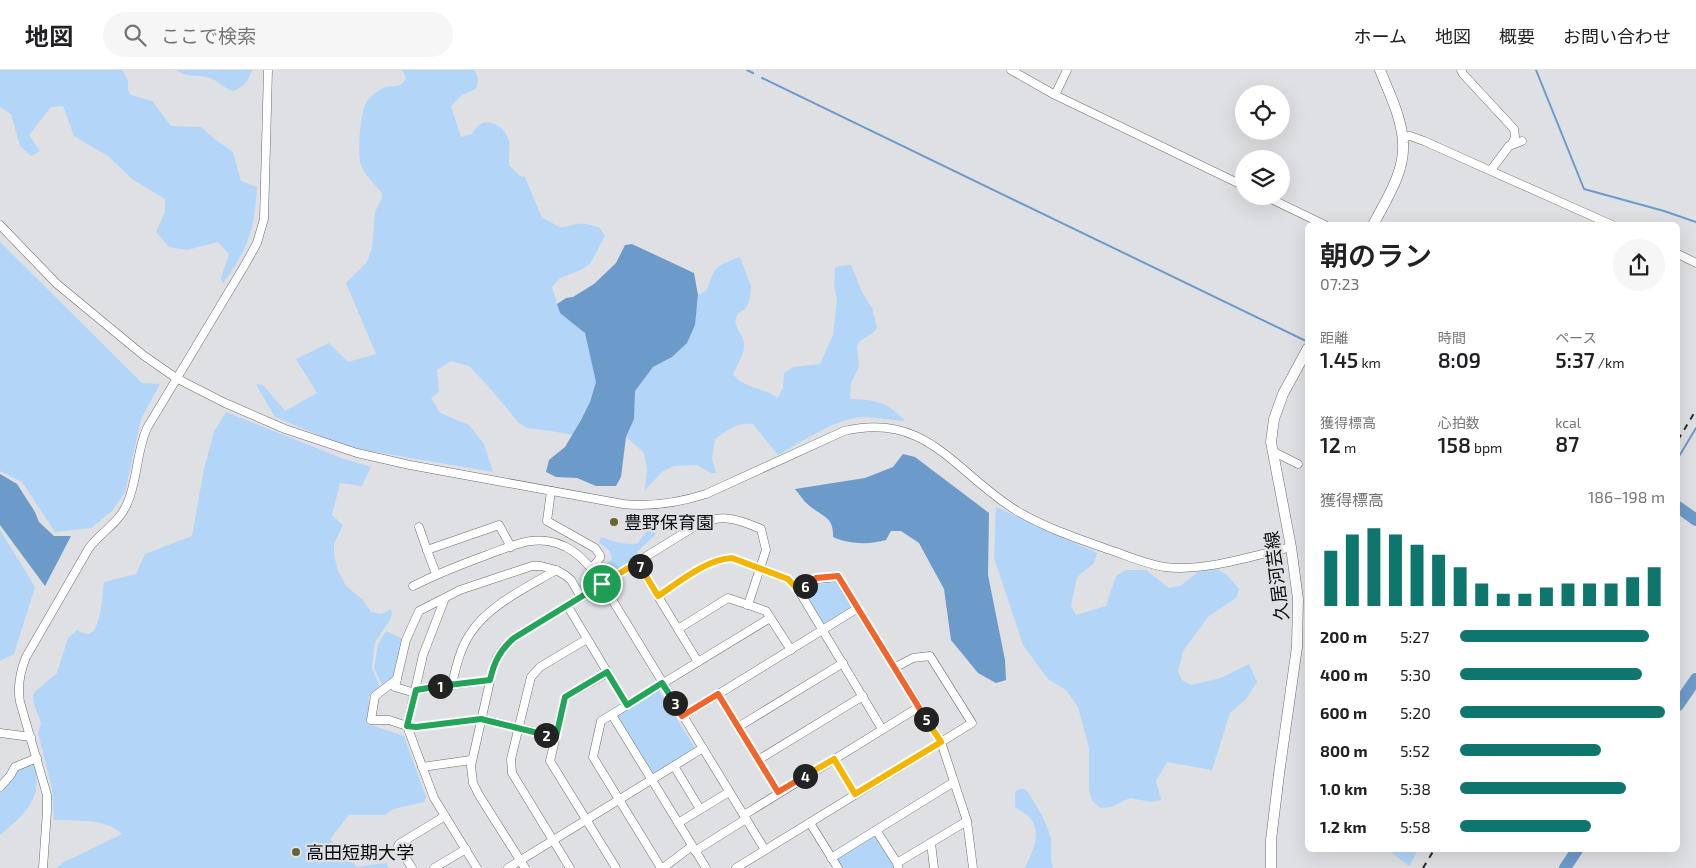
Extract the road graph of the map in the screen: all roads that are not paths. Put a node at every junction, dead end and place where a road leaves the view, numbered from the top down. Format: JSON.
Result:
{"nodes":[{"id":1,"x":268,"y":70,"type":"edge"},
{"id":2,"x":1011,"y":70,"type":"edge"},
{"id":3,"x":1068,"y":70,"type":"edge"},
{"id":4,"x":1380,"y":70,"type":"edge"},
{"id":5,"x":1461,"y":70,"type":"edge"},
{"id":6,"x":1055,"y":95,"type":"junction"},
{"id":7,"x":1402,"y":137,"type":"junction"},
{"id":8,"x":1522,"y":142,"type":"dead end"},
{"id":9,"x":1512,"y":144,"type":"junction"},
{"id":10,"x":1491,"y":170,"type":"junction"},
{"id":11,"x":1235,"y":182,"type":"edge"},
{"id":12,"x":1284,"y":205,"type":"edge"},
{"id":13,"x":1319,"y":222,"type":"edge"},
{"id":14,"x":1374,"y":222,"type":"edge"},
{"id":15,"x":1605,"y":222,"type":"edge"},
{"id":16,"x":0,"y":225,"type":"edge"},
{"id":17,"x":1680,"y":255,"type":"edge"},
{"id":18,"x":1696,"y":263,"type":"edge"},
{"id":19,"x":1305,"y":352,"type":"edge"},
{"id":20,"x":176,"y":378,"type":"junction"},
{"id":21,"x":1272,"y":451,"type":"junction"},
{"id":22,"x":1298,"y":464,"type":"dead end"},
{"id":23,"x":552,"y":491,"type":"junction"},
{"id":24,"x":419,"y":527,"type":"dead end"},
{"id":25,"x":511,"y":547,"type":"junction"},
{"id":26,"x":1291,"y":547,"type":"junction"},
{"id":27,"x":428,"y":550,"type":"junction"},
{"id":28,"x":638,"y":562,"type":"junction"},
{"id":29,"x":592,"y":568,"type":"junction"},
{"id":30,"x":761,"y":568,"type":"junction"},
{"id":31,"x":556,"y":570,"type":"junction"},
{"id":32,"x":436,"y":574,"type":"junction"},
{"id":33,"x":602,"y":584,"type":"junction"},
{"id":34,"x":414,"y":586,"type":"dead end"},
{"id":35,"x":799,"y":591,"type":"junction"},
{"id":36,"x":658,"y":596,"type":"junction"},
{"id":37,"x":581,"y":597,"type":"junction"},
{"id":38,"x":445,"y":598,"type":"junction"},
{"id":39,"x":748,"y":605,"type":"junction"},
{"id":40,"x":567,"y":606,"type":"junction"},
{"id":41,"x":858,"y":608,"type":"junction"},
{"id":42,"x":770,"y":618,"type":"junction"},
{"id":43,"x":678,"y":629,"type":"junction"},
{"id":44,"x":822,"y":630,"type":"junction"},
{"id":45,"x":587,"y":640,"type":"junction"},
{"id":46,"x":791,"y":650,"type":"junction"},
{"id":47,"x":698,"y":662,"type":"junction"},
{"id":48,"x":843,"y":663,"type":"junction"},
{"id":49,"x":894,"y":668,"type":"junction"},
{"id":50,"x":607,"y":672,"type":"junction"},
{"id":51,"x":397,"y":679,"type":"junction"},
{"id":52,"x":490,"y":680,"type":"junction"},
{"id":53,"x":662,"y":683,"type":"junction"},
{"id":54,"x":452,"y":684,"type":"junction"},
{"id":55,"x":415,"y":691,"type":"junction"},
{"id":56,"x":718,"y":694,"type":"junction"},
{"id":57,"x":863,"y":696,"type":"junction"},
{"id":58,"x":627,"y":705,"type":"junction"},
{"id":59,"x":919,"y":707,"type":"junction"},
{"id":60,"x":612,"y":714,"type":"junction"},
{"id":61,"x":682,"y":716,"type":"junction"},
{"id":62,"x":481,"y":719,"type":"junction"},
{"id":63,"x":407,"y":726,"type":"junction"},
{"id":64,"x":738,"y":727,"type":"junction"},
{"id":65,"x":519,"y":728,"type":"junction"},
{"id":66,"x":882,"y":729,"type":"junction"},
{"id":67,"x":0,"y":734,"type":"edge"},
{"id":68,"x":556,"y":737,"type":"junction"},
{"id":69,"x":31,"y":738,"type":"junction"},
{"id":70,"x":941,"y":742,"type":"junction"},
{"id":71,"x":703,"y":748,"type":"junction"},
{"id":72,"x":37,"y":758,"type":"junction"},
{"id":73,"x":834,"y":759,"type":"junction"},
{"id":74,"x":471,"y":760,"type":"junction"},
{"id":75,"x":758,"y":760,"type":"junction"},
{"id":76,"x":674,"y":766,"type":"junction"},
{"id":77,"x":422,"y":767,"type":"junction"},
{"id":78,"x":652,"y":780,"type":"junction"},
{"id":79,"x":954,"y":782,"type":"junction"},
{"id":80,"x":0,"y":787,"type":"edge"},
{"id":81,"x":729,"y":792,"type":"junction"},
{"id":82,"x":778,"y":792,"type":"junction"},
{"id":83,"x":855,"y":794,"type":"junction"},
{"id":84,"x":620,"y":800,"type":"junction"},
{"id":85,"x":700,"y":809,"type":"junction"},
{"id":86,"x":445,"y":816,"type":"junction"},
{"id":87,"x":745,"y":817,"type":"junction"},
{"id":88,"x":586,"y":821,"type":"junction"},
{"id":89,"x":967,"y":821,"type":"junction"},
{"id":90,"x":678,"y":823,"type":"junction"},
{"id":91,"x":810,"y":823,"type":"junction"},
{"id":92,"x":876,"y":830,"type":"junction"},
{"id":93,"x":554,"y":841,"type":"junction"},
{"id":94,"x":931,"y":843,"type":"junction"},
{"id":95,"x":694,"y":848,"type":"junction"},
{"id":96,"x":466,"y":849,"type":"junction"},
{"id":97,"x":765,"y":850,"type":"junction"},
{"id":98,"x":831,"y":858,"type":"junction"},
{"id":99,"x":522,"y":864,"type":"edge"},
{"id":100,"x":898,"y":866,"type":"edge"},
{"id":101,"x":43,"y":868,"type":"edge"},
{"id":102,"x":412,"y":868,"type":"edge"},
{"id":103,"x":434,"y":868,"type":"edge"},
{"id":104,"x":477,"y":868,"type":"edge"},
{"id":105,"x":508,"y":868,"type":"edge"},
{"id":106,"x":570,"y":868,"type":"edge"},
{"id":107,"x":616,"y":868,"type":"edge"},
{"id":108,"x":662,"y":868,"type":"edge"},
{"id":109,"x":706,"y":868,"type":"edge"},
{"id":110,"x":736,"y":868,"type":"edge"},
{"id":111,"x":838,"y":868,"type":"edge"},
{"id":112,"x":934,"y":868,"type":"edge"},
{"id":113,"x":973,"y":868,"type":"edge"},
{"id":114,"x":1271,"y":868,"type":"edge"}],
"edges":[{"from":1,"to":20,"type":"street"},
{"from":2,"to":6,"type":"street"},
{"from":3,"to":6,"type":"street"},
{"from":4,"to":7,"type":"main road"},
{"from":5,"to":9,"type":"street"},
{"from":6,"to":11,"type":"street"},
{"from":7,"to":10,"type":"street"},
{"from":7,"to":14,"type":"main road"},
{"from":8,"to":9,"type":"street"},
{"from":9,"to":10,"type":"street"},
{"from":10,"to":15,"type":"street"},
{"from":12,"to":13,"type":"street"},
{"from":16,"to":20,"type":"street"},
{"from":17,"to":18,"type":"street"},
{"from":19,"to":21,"type":"main road","name":"久居河芸線"},
{"from":20,"to":23,"type":"street"},
{"from":20,"to":69,"type":"street"},
{"from":21,"to":22,"type":"street"},
{"from":21,"to":26,"type":"main road","name":"久居河芸線"},
{"from":23,"to":26,"type":"street"},
{"from":23,"to":29,"type":"street"},
{"from":24,"to":27,"type":"street"},
{"from":25,"to":27,"type":"street"},
{"from":25,"to":29,"type":"street"},
{"from":25,"to":32,"type":"street"},
{"from":26,"to":114,"type":"main road","name":"久居河芸線"},
{"from":27,"to":32,"type":"street"},
{"from":28,"to":30,"type":"street"},
{"from":28,"to":33,"type":"street"},
{"from":28,"to":36,"type":"street"},
{"from":29,"to":33,"type":"street"},
{"from":30,"to":35,"type":"street"},
{"from":30,"to":36,"type":"street"},
{"from":30,"to":39,"type":"street"},
{"from":31,"to":37,"type":"street"},
{"from":31,"to":38,"type":"street"},
{"from":31,"to":54,"type":"street"},
{"from":32,"to":34,"type":"street"},
{"from":33,"to":37,"type":"street"},
{"from":33,"to":53,"type":"street"},
{"from":35,"to":41,"type":"street"},
{"from":35,"to":44,"type":"street"},
{"from":36,"to":43,"type":"street"},
{"from":37,"to":40,"type":"street"},
{"from":38,"to":51,"type":"street"},
{"from":38,"to":55,"type":"street"},
{"from":39,"to":42,"type":"street"},
{"from":39,"to":43,"type":"street"},
{"from":40,"to":45,"type":"street"},
{"from":40,"to":52,"type":"street"},
{"from":41,"to":44,"type":"street"},
{"from":41,"to":49,"type":"street"},
{"from":42,"to":46,"type":"street"},
{"from":42,"to":47,"type":"street"},
{"from":43,"to":47,"type":"street"},
{"from":44,"to":46,"type":"street"},
{"from":44,"to":48,"type":"street"},
{"from":45,"to":50,"type":"street"},
{"from":45,"to":65,"type":"street"},
{"from":46,"to":56,"type":"street"},
{"from":47,"to":53,"type":"street"},
{"from":48,"to":57,"type":"street"},
{"from":48,"to":64,"type":"street"},
{"from":49,"to":59,"type":"street"},
{"from":49,"to":70,"type":"street"},
{"from":50,"to":58,"type":"street"},
{"from":50,"to":68,"type":"street"},
{"from":51,"to":55,"type":"street"},
{"from":51,"to":63,"type":"street"},
{"from":52,"to":54,"type":"street"},
{"from":52,"to":62,"type":"street"},
{"from":53,"to":58,"type":"street"},
{"from":53,"to":61,"type":"street"},
{"from":54,"to":55,"type":"street"},
{"from":55,"to":63,"type":"street"},
{"from":56,"to":61,"type":"street"},
{"from":56,"to":64,"type":"street"},
{"from":57,"to":66,"type":"street"},
{"from":57,"to":75,"type":"street"},
{"from":58,"to":60,"type":"street"},
{"from":59,"to":66,"type":"street"},
{"from":59,"to":70,"type":"street"},
{"from":60,"to":78,"type":"street"},
{"from":60,"to":84,"type":"street"},
{"from":61,"to":71,"type":"street"},
{"from":62,"to":63,"type":"street"},
{"from":62,"to":65,"type":"street"},
{"from":62,"to":74,"type":"street"},
{"from":63,"to":77,"type":"street"},
{"from":64,"to":75,"type":"street"},
{"from":65,"to":68,"type":"street"},
{"from":65,"to":93,"type":"street"},
{"from":66,"to":73,"type":"street"},
{"from":67,"to":69,"type":"street"},
{"from":68,"to":88,"type":"street"},
{"from":69,"to":72,"type":"street"},
{"from":70,"to":79,"type":"street"},
{"from":70,"to":83,"type":"street"},
{"from":71,"to":76,"type":"street"},
{"from":71,"to":81,"type":"street"},
{"from":72,"to":80,"type":"street"},
{"from":72,"to":101,"type":"street"},
{"from":73,"to":82,"type":"street"},
{"from":73,"to":83,"type":"street"},
{"from":74,"to":77,"type":"street"},
{"from":74,"to":99,"type":"street"},
{"from":75,"to":82,"type":"street"},
{"from":76,"to":78,"type":"street"},
{"from":76,"to":85,"type":"street"},
{"from":77,"to":86,"type":"street"},
{"from":78,"to":84,"type":"street"},
{"from":78,"to":90,"type":"street"},
{"from":79,"to":89,"type":"street"},
{"from":79,"to":92,"type":"street"},
{"from":81,"to":85,"type":"street"},
{"from":81,"to":87,"type":"street"},
{"from":82,"to":87,"type":"street"},
{"from":83,"to":91,"type":"street"},
{"from":84,"to":88,"type":"street"},
{"from":84,"to":108,"type":"street"},
{"from":85,"to":90,"type":"street"},
{"from":86,"to":96,"type":"street"},
{"from":86,"to":102,"type":"street"},
{"from":87,"to":95,"type":"street"},
{"from":87,"to":97,"type":"street"},
{"from":88,"to":93,"type":"street"},
{"from":88,"to":107,"type":"street"},
{"from":89,"to":94,"type":"street"},
{"from":89,"to":113,"type":"street"},
{"from":90,"to":95,"type":"street"},
{"from":91,"to":97,"type":"street"},
{"from":91,"to":98,"type":"street"},
{"from":92,"to":98,"type":"street"},
{"from":92,"to":100,"type":"street"},
{"from":93,"to":99,"type":"street"},
{"from":93,"to":106,"type":"street"},
{"from":94,"to":100,"type":"street"},
{"from":94,"to":112,"type":"street"},
{"from":95,"to":108,"type":"street"},
{"from":95,"to":109,"type":"street"},
{"from":96,"to":103,"type":"street"},
{"from":96,"to":104,"type":"street"},
{"from":97,"to":110,"type":"street"},
{"from":98,"to":111,"type":"street"},
{"from":99,"to":105,"type":"street"}]}
